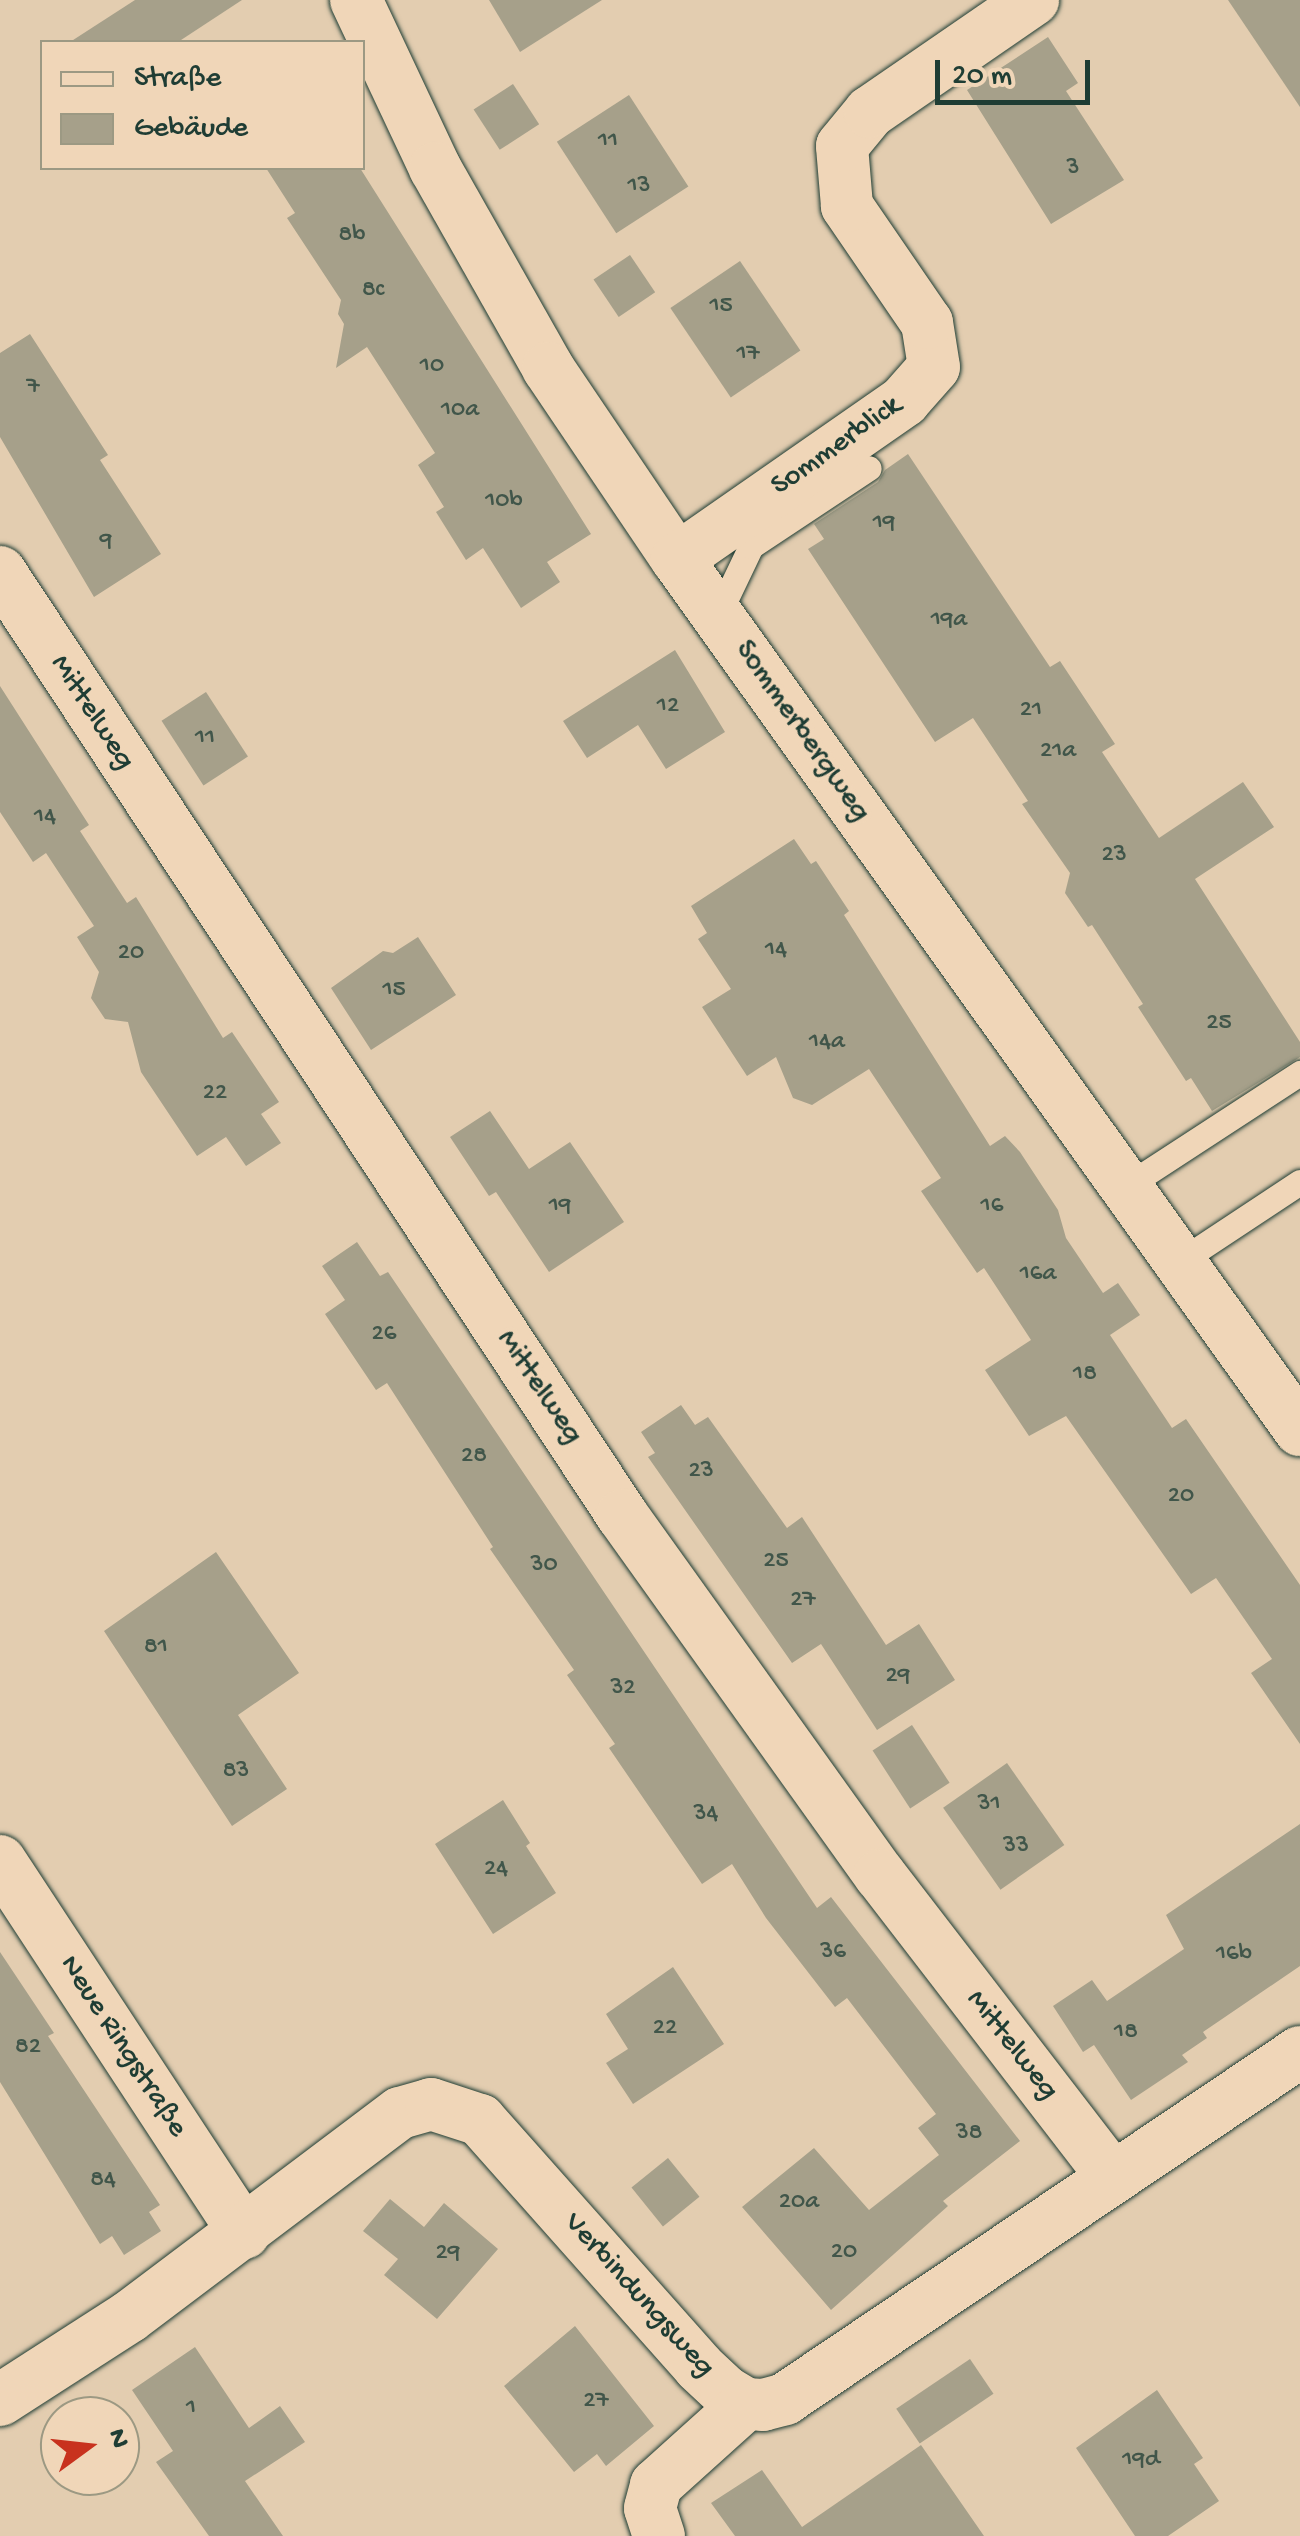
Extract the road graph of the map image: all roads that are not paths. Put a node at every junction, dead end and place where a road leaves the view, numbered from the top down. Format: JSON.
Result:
{"nodes":[{"id":1,"x":356,"y":0,"type":"edge"},
{"id":2,"x":1033,"y":0,"type":"edge"},
{"id":3,"x":869,"y":468,"type":"dead end"},
{"id":4,"x":677,"y":559,"type":"junction"},
{"id":5,"x":0,"y":572,"type":"edge"},
{"id":6,"x":718,"y":615,"type":"junction"},
{"id":7,"x":1300,"y":1073,"type":"edge"},
{"id":8,"x":1300,"y":1182,"type":"edge"},
{"id":9,"x":1124,"y":1187,"type":"junction"},
{"id":10,"x":1178,"y":1262,"type":"junction"},
{"id":11,"x":1300,"y":1430,"type":"edge"},
{"id":12,"x":0,"y":1860,"type":"edge"},
{"id":13,"x":1300,"y":2052,"type":"edge"},
{"id":14,"x":1114,"y":2178,"type":"junction"},
{"id":15,"x":244,"y":2232,"type":"junction"},
{"id":16,"x":0,"y":2400,"type":"edge"},
{"id":17,"x":746,"y":2404,"type":"junction"},
{"id":18,"x":659,"y":2536,"type":"edge"}],
"edges":[{"from":1,"to":4,"type":"street","name":"Sommerbergweg"},
{"from":2,"to":4,"type":"street","name":"Sommerblick"},
{"from":3,"to":6,"type":"lane"},
{"from":4,"to":6,"type":"street","name":"Sommerbergweg"},
{"from":5,"to":14,"type":"street","name":"Mittelweg"},
{"from":6,"to":9,"type":"street","name":"Sommerbergweg"},
{"from":7,"to":9,"type":"lane"},
{"from":8,"to":10,"type":"lane"},
{"from":9,"to":10,"type":"street","name":"Sommerbergweg"},
{"from":10,"to":11,"type":"street","name":"Sommerbergweg"},
{"from":12,"to":15,"type":"street","name":"Neue Ringstraße"},
{"from":13,"to":14,"type":"street"},
{"from":14,"to":17,"type":"street"},
{"from":15,"to":16,"type":"street","name":"Verbindungsweg"},
{"from":15,"to":17,"type":"street","name":"Verbindungsweg"},
{"from":17,"to":18,"type":"street"}]}
